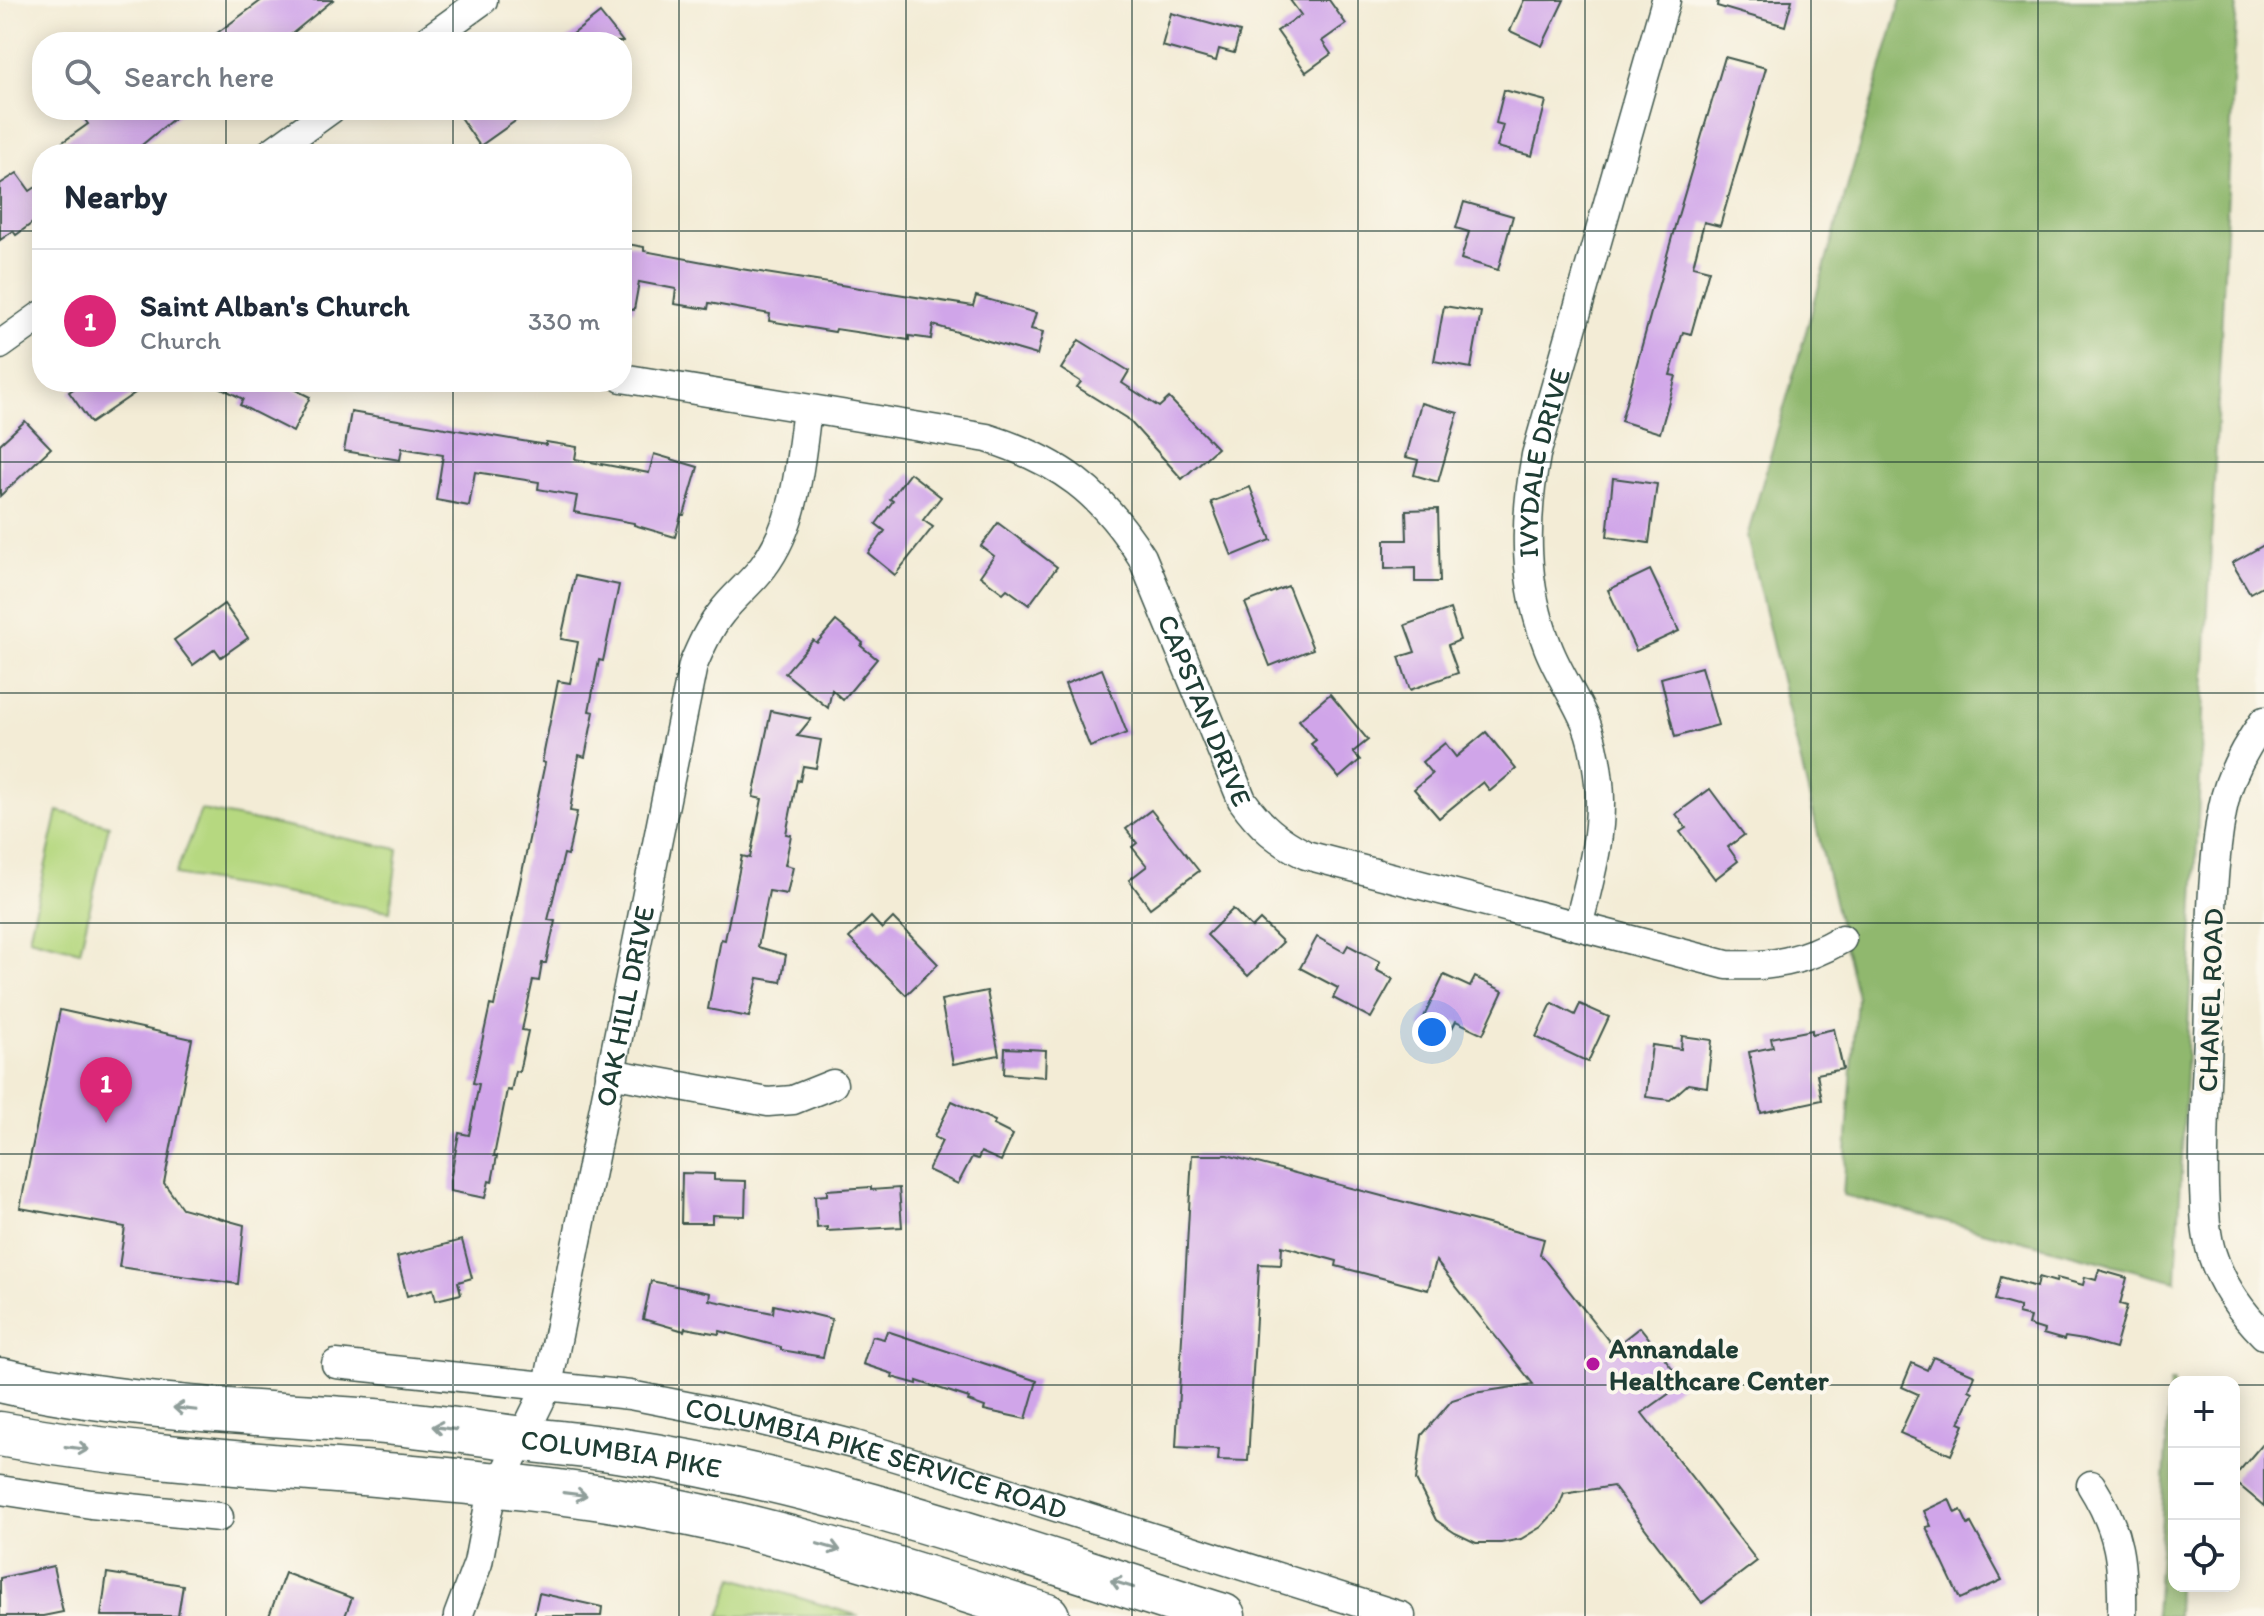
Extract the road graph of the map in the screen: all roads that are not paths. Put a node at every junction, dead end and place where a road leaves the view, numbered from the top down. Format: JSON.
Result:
{"nodes":[{"id":1,"x":483,"y":0,"type":"edge"},
{"id":2,"x":1666,"y":0,"type":"edge"},
{"id":3,"x":439,"y":32,"type":"edge"},
{"id":4,"x":316,"y":120,"type":"edge"},
{"id":5,"x":283,"y":144,"type":"edge"},
{"id":6,"x":32,"y":322,"type":"edge"},
{"id":7,"x":0,"y":345,"type":"edge"},
{"id":8,"x":632,"y":380,"type":"edge"},
{"id":9,"x":807,"y":409,"type":"junction"},
{"id":10,"x":2264,"y":721,"type":"edge"},
{"id":11,"x":1578,"y":926,"type":"junction"},
{"id":12,"x":1842,"y":939,"type":"dead end"},
{"id":13,"x":610,"y":1073,"type":"junction"},
{"id":14,"x":833,"y":1084,"type":"dead end"},
{"id":15,"x":2264,"y":1335,"type":"edge"},
{"id":16,"x":336,"y":1364,"type":"dead end"},
{"id":17,"x":0,"y":1380,"type":"edge"},
{"id":18,"x":548,"y":1385,"type":"junction"},
{"id":19,"x":0,"y":1434,"type":"edge"},
{"id":20,"x":521,"y":1439,"type":"junction"},
{"id":21,"x":497,"y":1485,"type":"junction"},
{"id":22,"x":2091,"y":1485,"type":"dead end"},
{"id":23,"x":0,"y":1490,"type":"edge"},
{"id":24,"x":219,"y":1517,"type":"dead end"},
{"id":25,"x":458,"y":1616,"type":"edge"},
{"id":26,"x":1047,"y":1616,"type":"edge"},
{"id":27,"x":1223,"y":1616,"type":"edge"},
{"id":28,"x":1401,"y":1616,"type":"edge"},
{"id":29,"x":2122,"y":1616,"type":"edge"}],
"edges":[{"from":1,"to":3,"type":"street"},
{"from":2,"to":11,"type":"street","name":"IVYDALE DRIVE"},
{"from":4,"to":5,"type":"street"},
{"from":6,"to":7,"type":"street"},
{"from":8,"to":9,"type":"street","name":"CAPSTAN DRIVE"},
{"from":9,"to":11,"type":"street","name":"CAPSTAN DRIVE"},
{"from":9,"to":13,"type":"street","name":"OAK HILL DRIVE"},
{"from":10,"to":15,"type":"street","name":"CHANEL ROAD"},
{"from":11,"to":12,"type":"street","name":"CAPSTAN DRIVE"},
{"from":13,"to":14,"type":"street"},
{"from":13,"to":18,"type":"street","name":"OAK HILL DRIVE"},
{"from":16,"to":18,"type":"street","name":"COLUMBIA PIKE SERVICE ROAD"},
{"from":20,"to":17,"type":"main road","name":"COLUMBIA PIKE","one_way":true},
{"from":18,"to":20,"type":"street","name":"OAK HILL DRIVE"},
{"from":18,"to":28,"type":"street","name":"COLUMBIA PIKE SERVICE ROAD"},
{"from":19,"to":21,"type":"main road","name":"COLUMBIA PIKE","one_way":true},
{"from":20,"to":21,"type":"street","name":"OAK HILL DRIVE"},
{"from":27,"to":20,"type":"main road","name":"COLUMBIA PIKE","one_way":true},
{"from":21,"to":25,"type":"street","name":"OAK HILL DRIVE"},
{"from":21,"to":26,"type":"main road","name":"COLUMBIA PIKE","one_way":true},
{"from":22,"to":29,"type":"street"},
{"from":23,"to":24,"type":"street"}]}
